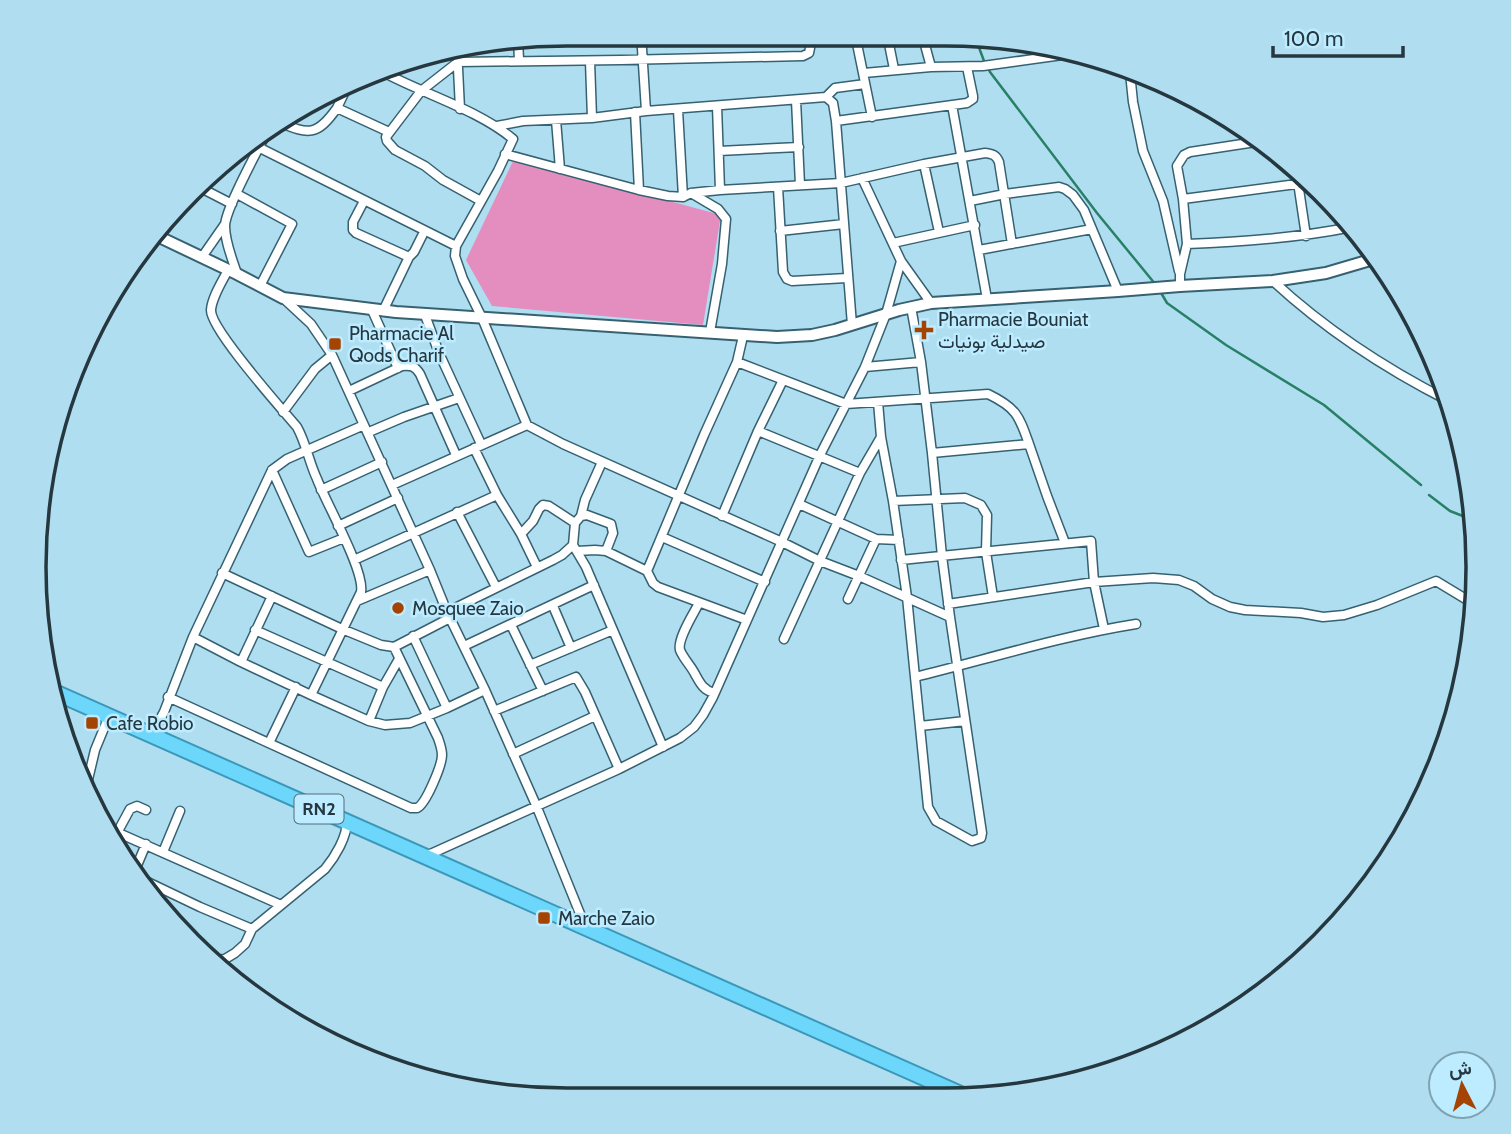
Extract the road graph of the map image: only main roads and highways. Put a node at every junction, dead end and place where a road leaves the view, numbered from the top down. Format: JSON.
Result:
{"nodes":[{"id":1,"x":62,"y":697,"type":"edge"},
{"id":2,"x":947,"y":1088,"type":"edge"}],
"edges":[{"from":1,"to":2,"type":"highway","number":"RN2"}]}
